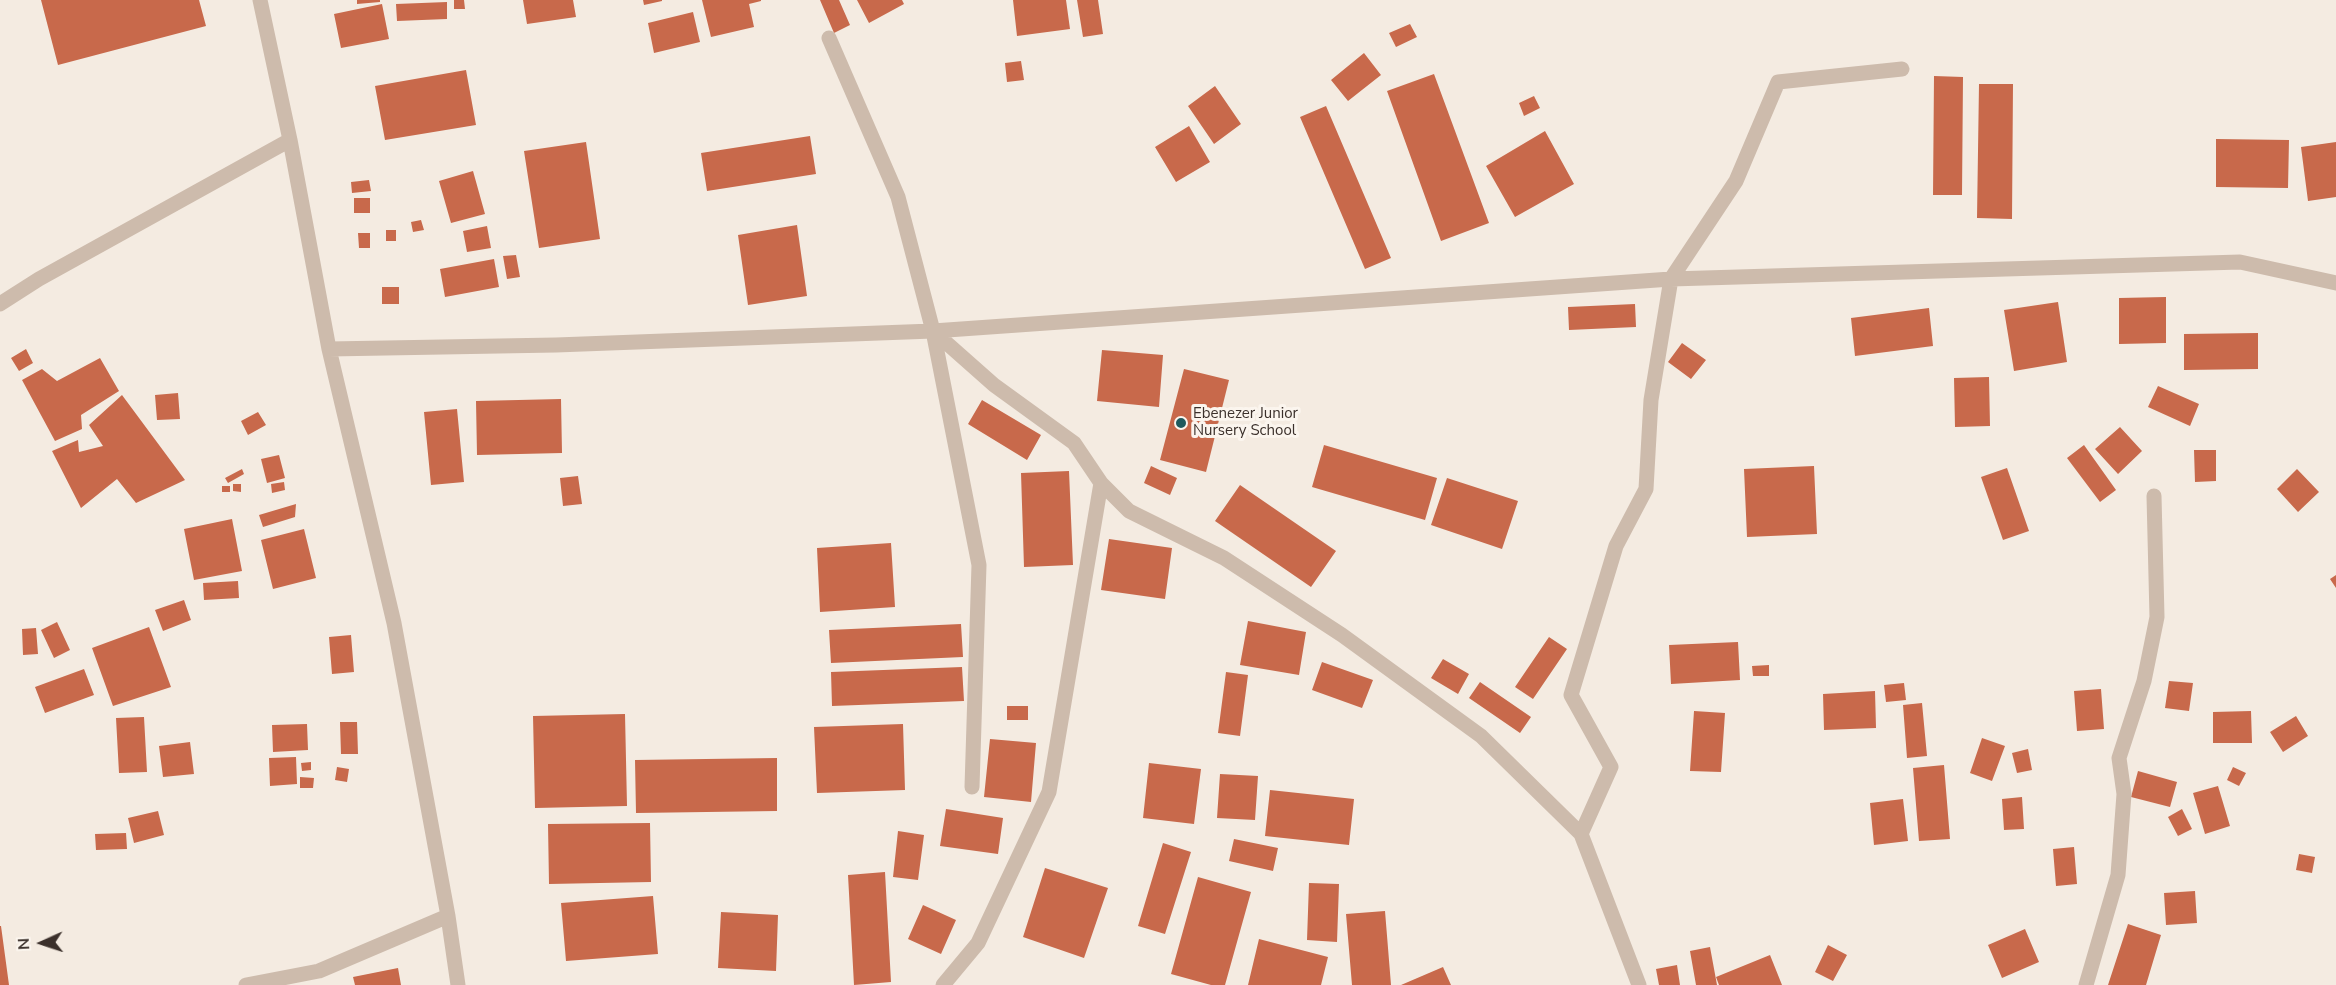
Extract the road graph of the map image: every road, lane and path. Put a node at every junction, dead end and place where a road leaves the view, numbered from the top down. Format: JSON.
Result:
{"nodes":[{"id":1,"x":260,"y":0,"type":"edge"},
{"id":2,"x":829,"y":38,"type":"dead end"},
{"id":3,"x":1902,"y":69,"type":"dead end"},
{"id":4,"x":290,"y":140,"type":"junction"},
{"id":5,"x":1671,"y":279,"type":"junction"},
{"id":6,"x":2336,"y":283,"type":"edge"},
{"id":7,"x":0,"y":304,"type":"edge"},
{"id":8,"x":933,"y":331,"type":"junction"},
{"id":9,"x":329,"y":349,"type":"junction"},
{"id":10,"x":1101,"y":483,"type":"junction"},
{"id":11,"x":2154,"y":496,"type":"dead end"},
{"id":12,"x":972,"y":787,"type":"dead end"},
{"id":13,"x":1581,"y":834,"type":"junction"},
{"id":14,"x":448,"y":916,"type":"junction"},
{"id":15,"x":246,"y":985,"type":"edge"},
{"id":16,"x":458,"y":985,"type":"edge"},
{"id":17,"x":943,"y":985,"type":"edge"},
{"id":18,"x":1639,"y":985,"type":"edge"},
{"id":19,"x":2086,"y":985,"type":"edge"}],
"edges":[{"from":1,"to":4,"type":"street"},
{"from":2,"to":8,"type":"street"},
{"from":3,"to":5,"type":"street"},
{"from":4,"to":7,"type":"street"},
{"from":4,"to":9,"type":"street"},
{"from":5,"to":6,"type":"street"},
{"from":5,"to":8,"type":"street"},
{"from":5,"to":13,"type":"street"},
{"from":8,"to":9,"type":"street"},
{"from":8,"to":10,"type":"street"},
{"from":8,"to":12,"type":"street"},
{"from":9,"to":14,"type":"street"},
{"from":10,"to":13,"type":"street"},
{"from":10,"to":17,"type":"street"},
{"from":11,"to":19,"type":"street"},
{"from":13,"to":18,"type":"street"},
{"from":14,"to":15,"type":"street"},
{"from":14,"to":16,"type":"street"}]}
